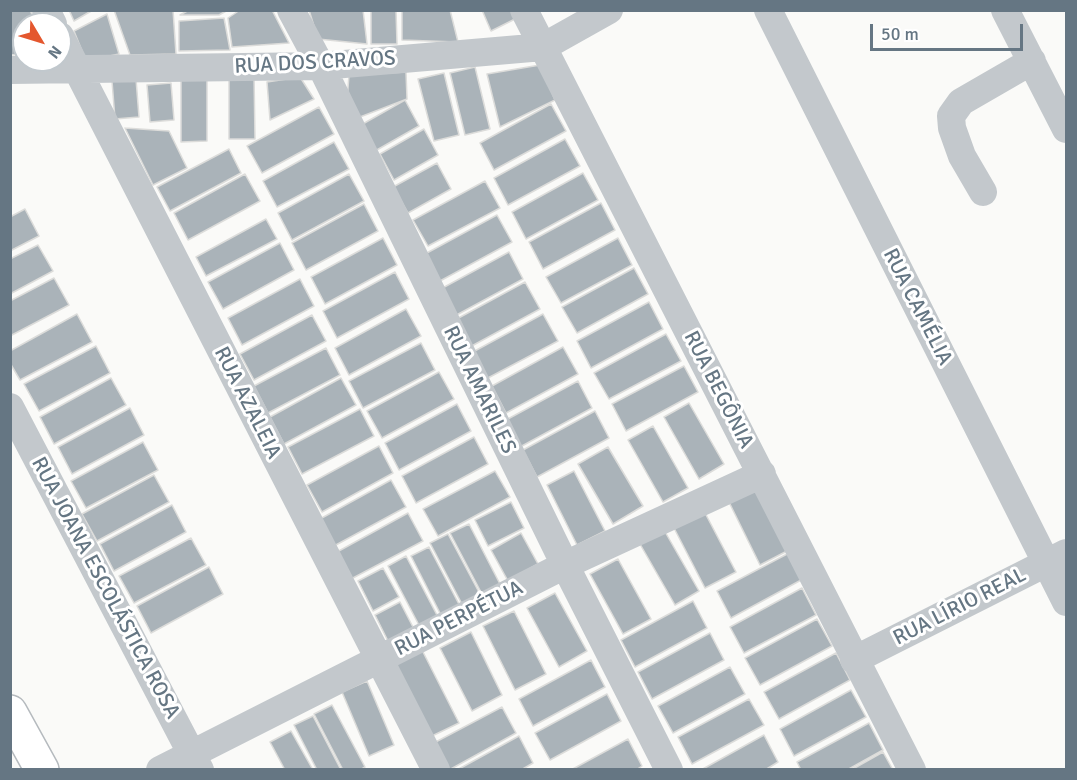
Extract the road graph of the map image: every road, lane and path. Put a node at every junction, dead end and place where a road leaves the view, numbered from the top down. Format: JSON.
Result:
{"nodes":[{"id":1,"x":291,"y":10,"type":"edge"},
{"id":2,"x":524,"y":10,"type":"edge"},
{"id":3,"x":609,"y":10,"type":"edge"},
{"id":4,"x":768,"y":10,"type":"edge"},
{"id":5,"x":1005,"y":10,"type":"edge"},
{"id":6,"x":543,"y":47,"type":"junction"},
{"id":7,"x":72,"y":59,"type":"edge"},
{"id":8,"x":1032,"y":62,"type":"junction"},
{"id":9,"x":321,"y":66,"type":"junction"},
{"id":10,"x":77,"y":68,"type":"junction"},
{"id":11,"x":10,"y":70,"type":"edge"},
{"id":12,"x":1066,"y":129,"type":"edge"},
{"id":13,"x":982,"y":192,"type":"dead end"},
{"id":14,"x":10,"y":407,"type":"edge"},
{"id":15,"x":762,"y":474,"type":"junction"},
{"id":16,"x":1056,"y":558,"type":"edge"},
{"id":17,"x":565,"y":565,"type":"junction"},
{"id":18,"x":1066,"y":602,"type":"edge"},
{"id":19,"x":378,"y":660,"type":"junction"},
{"id":20,"x":854,"y":660,"type":"junction"},
{"id":21,"x":10,"y":712,"type":"edge"},
{"id":22,"x":196,"y":761,"type":"edge"},
{"id":23,"x":42,"y":770,"type":"edge"},
{"id":24,"x":160,"y":770,"type":"edge"},
{"id":25,"x":436,"y":770,"type":"edge"},
{"id":26,"x":669,"y":770,"type":"edge"},
{"id":27,"x":912,"y":770,"type":"edge"}],
"edges":[{"from":1,"to":9,"type":"street","name":"RUA AMARILES"},
{"from":2,"to":6,"type":"street","name":"RUA BEGÔNIA"},
{"from":3,"to":6,"type":"street","name":"RUA DOS CRAVOS"},
{"from":4,"to":16,"type":"street","name":"RUA CAMÉLIA"},
{"from":5,"to":8,"type":"street"},
{"from":6,"to":9,"type":"street","name":"RUA DOS CRAVOS"},
{"from":6,"to":15,"type":"street","name":"RUA BEGÔNIA"},
{"from":7,"to":10,"type":"street","name":"RUA AZALEIA"},
{"from":8,"to":12,"type":"street"},
{"from":8,"to":13,"type":"street"},
{"from":9,"to":10,"type":"street","name":"RUA DOS CRAVOS"},
{"from":9,"to":17,"type":"street","name":"RUA AMARILES"},
{"from":10,"to":11,"type":"street","name":"RUA DOS CRAVOS"},
{"from":10,"to":19,"type":"street","name":"RUA AZALEIA"},
{"from":14,"to":22,"type":"street","name":"RUA JOANA ESCOLÁSTICA ROSA"},
{"from":15,"to":17,"type":"street","name":"RUA PERPÉTUA"},
{"from":15,"to":20,"type":"street","name":"RUA BEGÔNIA"},
{"from":16,"to":18,"type":"street","name":"RUA CAMÉLIA"},
{"from":16,"to":20,"type":"street","name":"RUA LÍRIO REAL"},
{"from":17,"to":19,"type":"street","name":"RUA PERPÉTUA"},
{"from":17,"to":26,"type":"street","name":"RUA AMARILES"},
{"from":19,"to":22,"type":"street","name":"RUA PERPÉTUA"},
{"from":19,"to":25,"type":"street","name":"RUA AZALEIA"},
{"from":20,"to":27,"type":"street","name":"RUA BEGÔNIA"},
{"from":21,"to":23,"type":"main road"},
{"from":22,"to":24,"type":"street","name":"RUA PERPÉTUA"}]}
